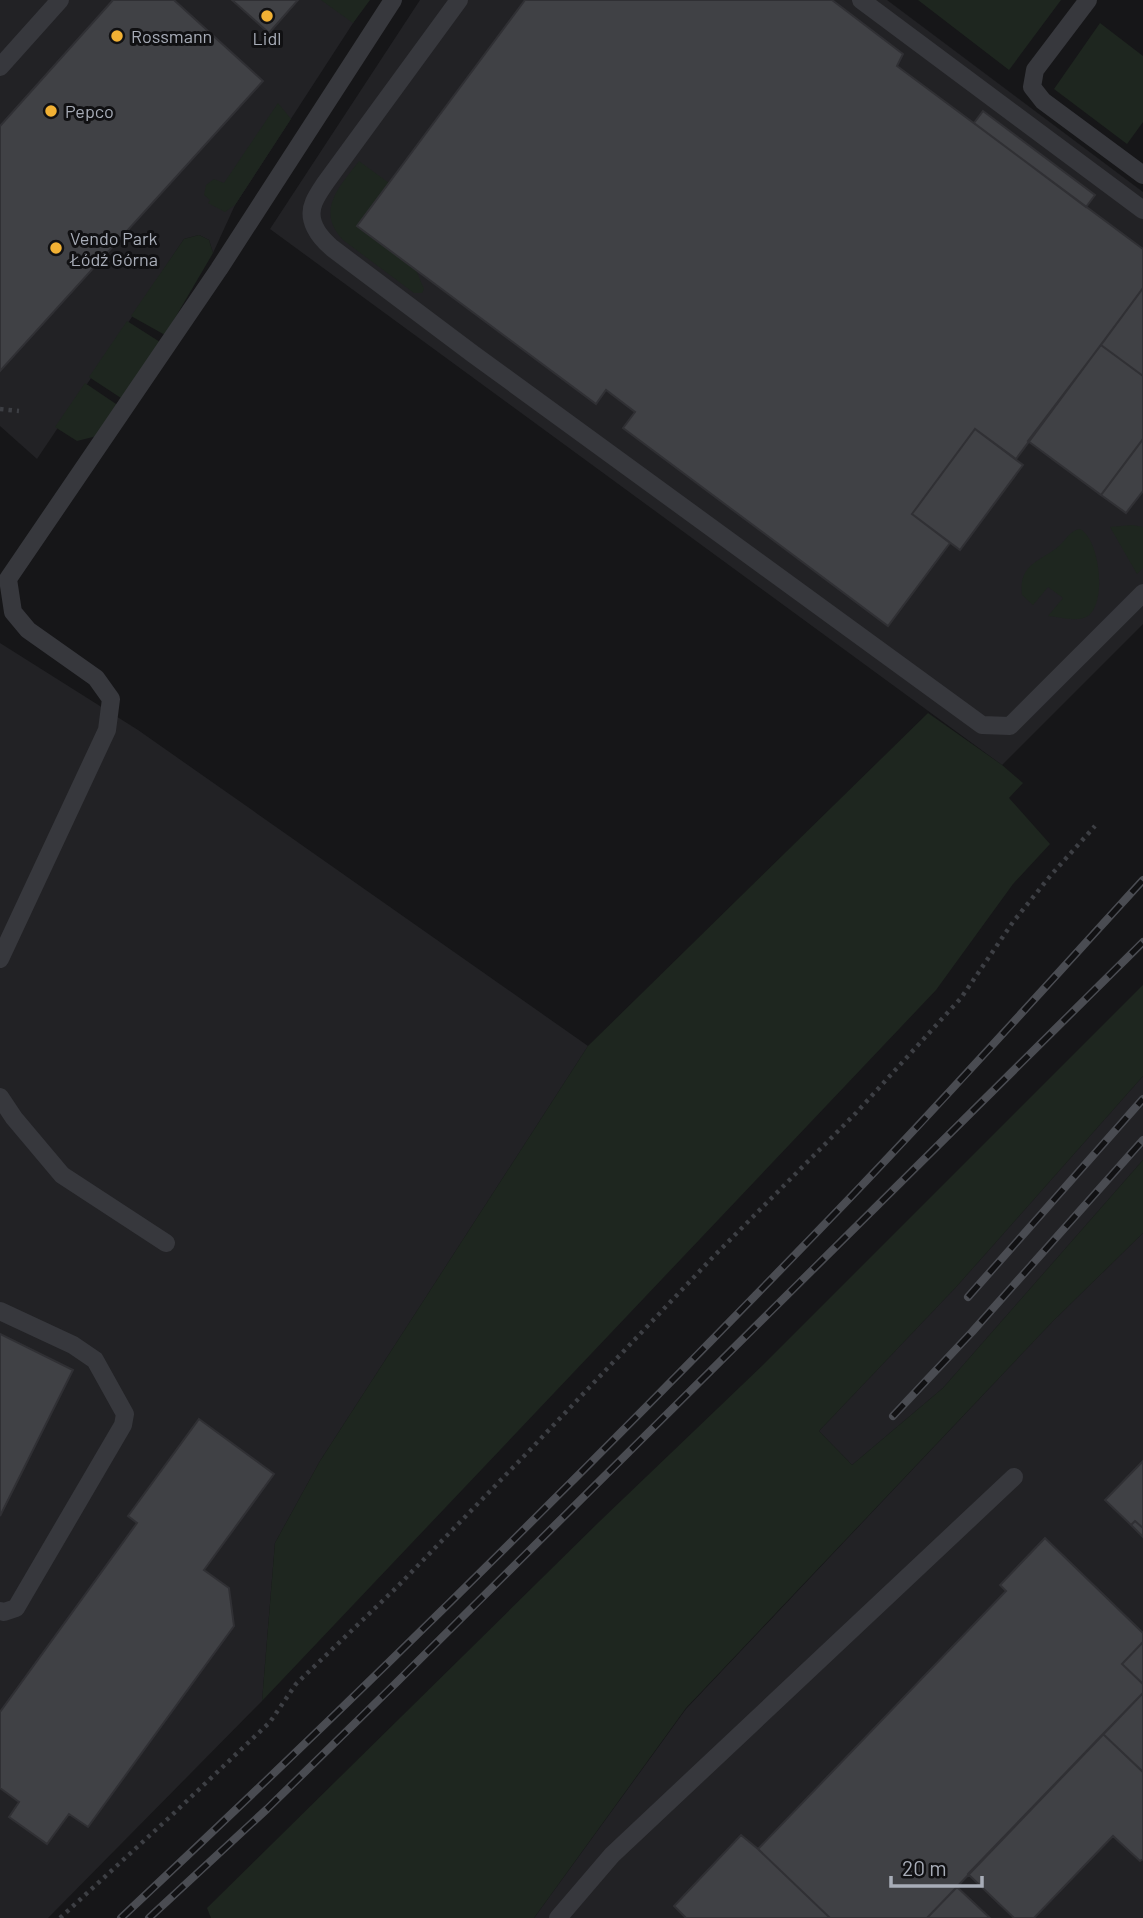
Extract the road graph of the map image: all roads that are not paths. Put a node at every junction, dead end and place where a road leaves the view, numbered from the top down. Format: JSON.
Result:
{"nodes":[{"id":1,"x":60,"y":0,"type":"edge"},
{"id":2,"x":393,"y":0,"type":"edge"},
{"id":3,"x":459,"y":0,"type":"edge"},
{"id":4,"x":861,"y":0,"type":"edge"},
{"id":5,"x":1088,"y":0,"type":"edge"},
{"id":6,"x":0,"y":67,"type":"edge"},
{"id":7,"x":1143,"y":175,"type":"edge"},
{"id":8,"x":1143,"y":210,"type":"edge"},
{"id":9,"x":1143,"y":593,"type":"edge"},
{"id":10,"x":0,"y":959,"type":"edge"},
{"id":11,"x":0,"y":1097,"type":"edge"},
{"id":12,"x":166,"y":1243,"type":"dead end"},
{"id":13,"x":0,"y":1311,"type":"edge"},
{"id":14,"x":1014,"y":1477,"type":"dead end"},
{"id":15,"x":0,"y":1611,"type":"edge"},
{"id":16,"x":558,"y":1918,"type":"edge"}],
"edges":[{"from":1,"to":6,"type":"lane"},
{"from":2,"to":10,"type":"lane"},
{"from":3,"to":9,"type":"lane"},
{"from":4,"to":8,"type":"lane"},
{"from":5,"to":7,"type":"lane"},
{"from":11,"to":12,"type":"lane"},
{"from":13,"to":15,"type":"lane"},
{"from":14,"to":16,"type":"lane"}]}
